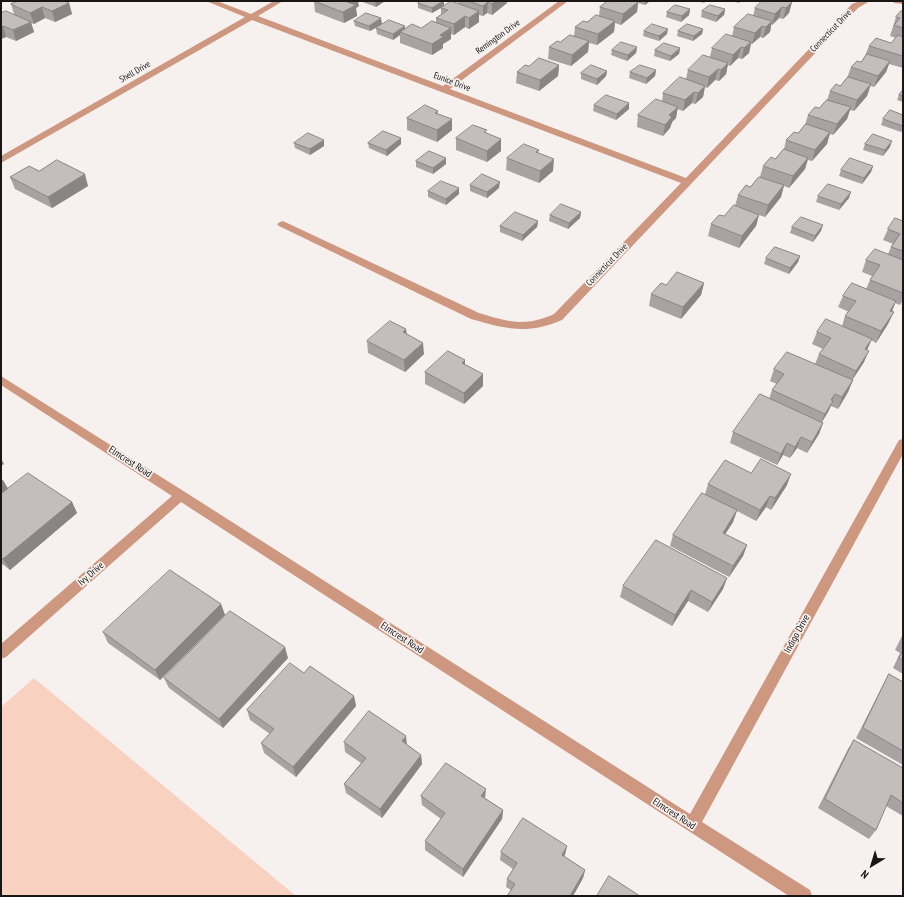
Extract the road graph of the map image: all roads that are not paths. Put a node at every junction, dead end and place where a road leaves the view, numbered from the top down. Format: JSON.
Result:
{"nodes":[{"id":1,"x":210,"y":1,"type":"edge"},
{"id":2,"x":279,"y":1,"type":"edge"},
{"id":3,"x":564,"y":1,"type":"edge"},
{"id":4,"x":866,"y":1,"type":"edge"},
{"id":5,"x":897,"y":1,"type":"edge"},
{"id":6,"x":903,"y":2,"type":"edge"},
{"id":7,"x":252,"y":17,"type":"junction"},
{"id":8,"x":443,"y":90,"type":"junction"},
{"id":9,"x":1,"y":160,"type":"edge"},
{"id":10,"x":688,"y":182,"type":"junction"},
{"id":11,"x":282,"y":224,"type":"dead end"},
{"id":12,"x":1,"y":380,"type":"edge"},
{"id":13,"x":903,"y":443,"type":"edge"},
{"id":14,"x":181,"y":495,"type":"junction"},
{"id":15,"x":1,"y":653,"type":"edge"},
{"id":16,"x":692,"y":825,"type":"junction"},
{"id":17,"x":804,"y":896,"type":"edge"}],
"edges":[{"from":1,"to":7,"type":"street","name":"Eunice Drive"},
{"from":2,"to":7,"type":"street","name":"Shell Drive"},
{"from":3,"to":8,"type":"street","name":"Remington Drive"},
{"from":4,"to":10,"type":"street","name":"Connecticut Drive"},
{"from":5,"to":6,"type":"street"},
{"from":7,"to":8,"type":"street","name":"Eunice Drive"},
{"from":7,"to":9,"type":"street","name":"Shell Drive"},
{"from":8,"to":10,"type":"street","name":"Eunice Drive"},
{"from":10,"to":11,"type":"street","name":"Connecticut Drive"},
{"from":12,"to":14,"type":"street","name":"Elmcrest Road"},
{"from":13,"to":16,"type":"street","name":"Indigo Drive"},
{"from":14,"to":15,"type":"street","name":"Ivy Drive"},
{"from":14,"to":16,"type":"street","name":"Elmcrest Road"},
{"from":16,"to":17,"type":"street","name":"Elmcrest Road"}]}
